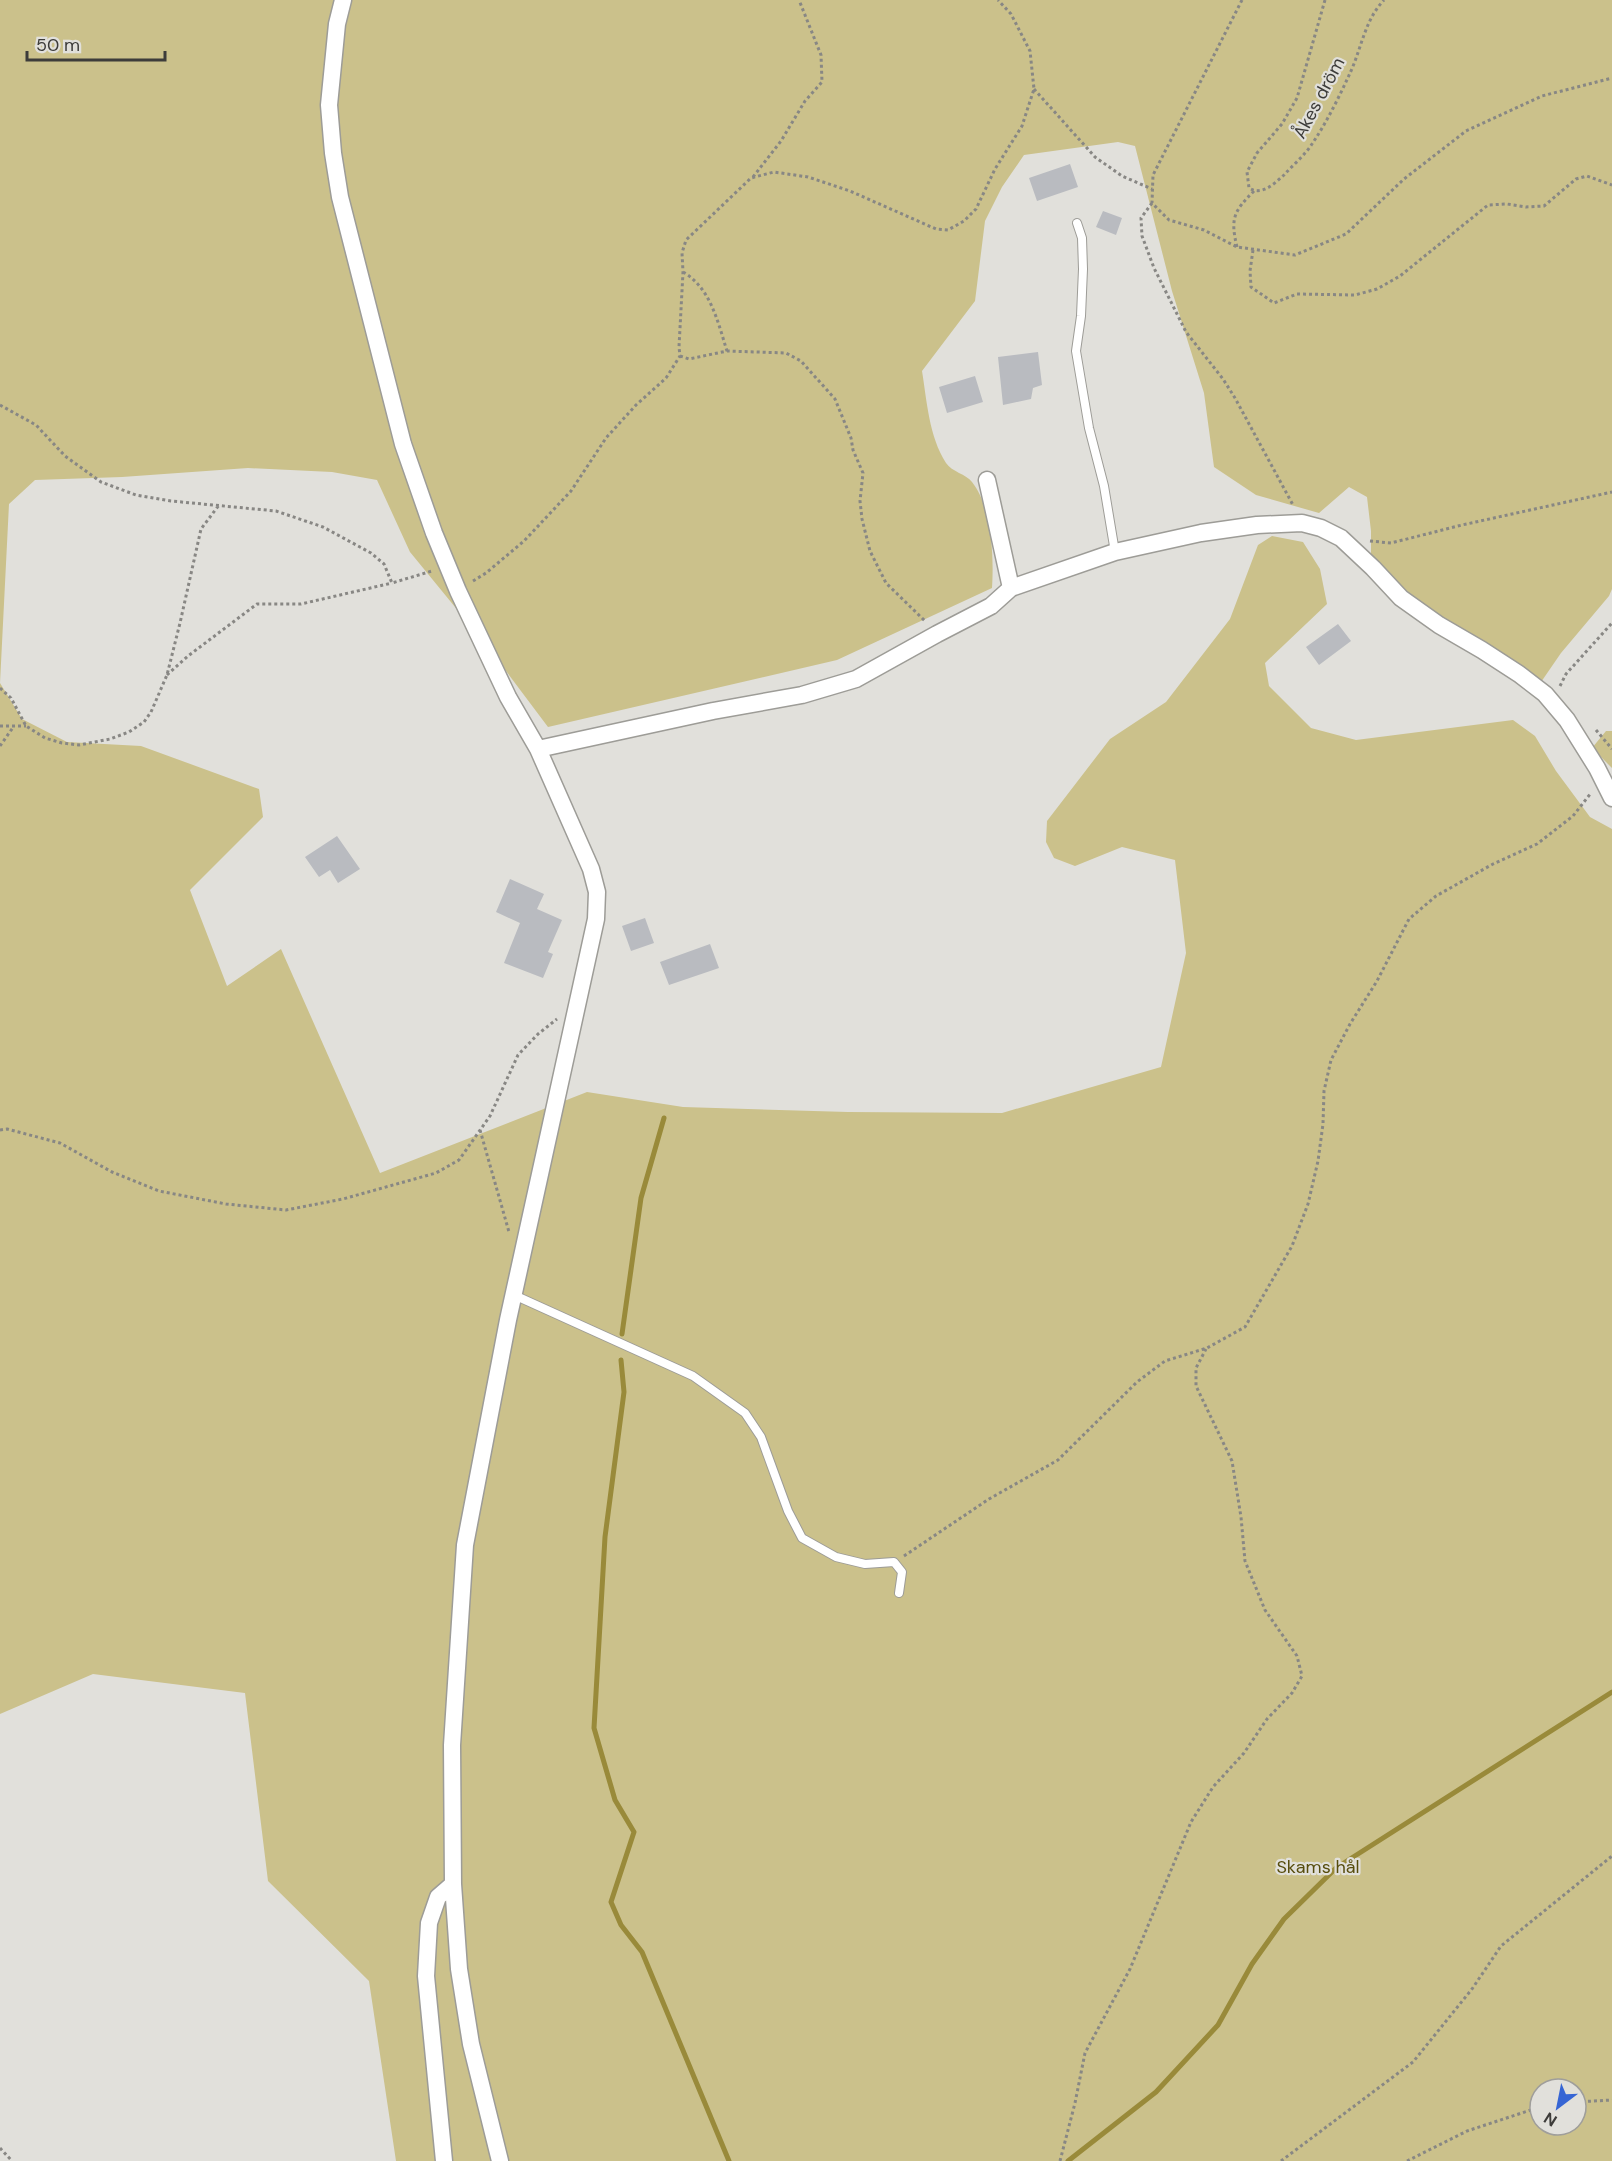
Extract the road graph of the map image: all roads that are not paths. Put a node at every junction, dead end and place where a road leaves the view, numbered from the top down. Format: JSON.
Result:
{"nodes":[{"id":1,"x":343,"y":0,"type":"edge"},
{"id":2,"x":1077,"y":223,"type":"dead end"},
{"id":3,"x":987,"y":480,"type":"dead end"},
{"id":4,"x":1114,"y":552,"type":"junction"},
{"id":5,"x":1011,"y":588,"type":"junction"},
{"id":6,"x":538,"y":749,"type":"junction"},
{"id":7,"x":1612,"y":798,"type":"edge"},
{"id":8,"x":514,"y":1295,"type":"junction"},
{"id":9,"x":899,"y":1593,"type":"dead end"},
{"id":10,"x":453,"y":1884,"type":"junction"},
{"id":11,"x":444,"y":2161,"type":"edge"},
{"id":12,"x":500,"y":2161,"type":"edge"}],
"edges":[{"from":1,"to":6,"type":"street"},
{"from":2,"to":4,"type":"lane"},
{"from":3,"to":5,"type":"street"},
{"from":4,"to":5,"type":"street"},
{"from":4,"to":7,"type":"street"},
{"from":5,"to":6,"type":"street"},
{"from":6,"to":8,"type":"street"},
{"from":8,"to":9,"type":"lane"},
{"from":8,"to":10,"type":"street"},
{"from":10,"to":11,"type":"street"},
{"from":10,"to":12,"type":"street"}]}
